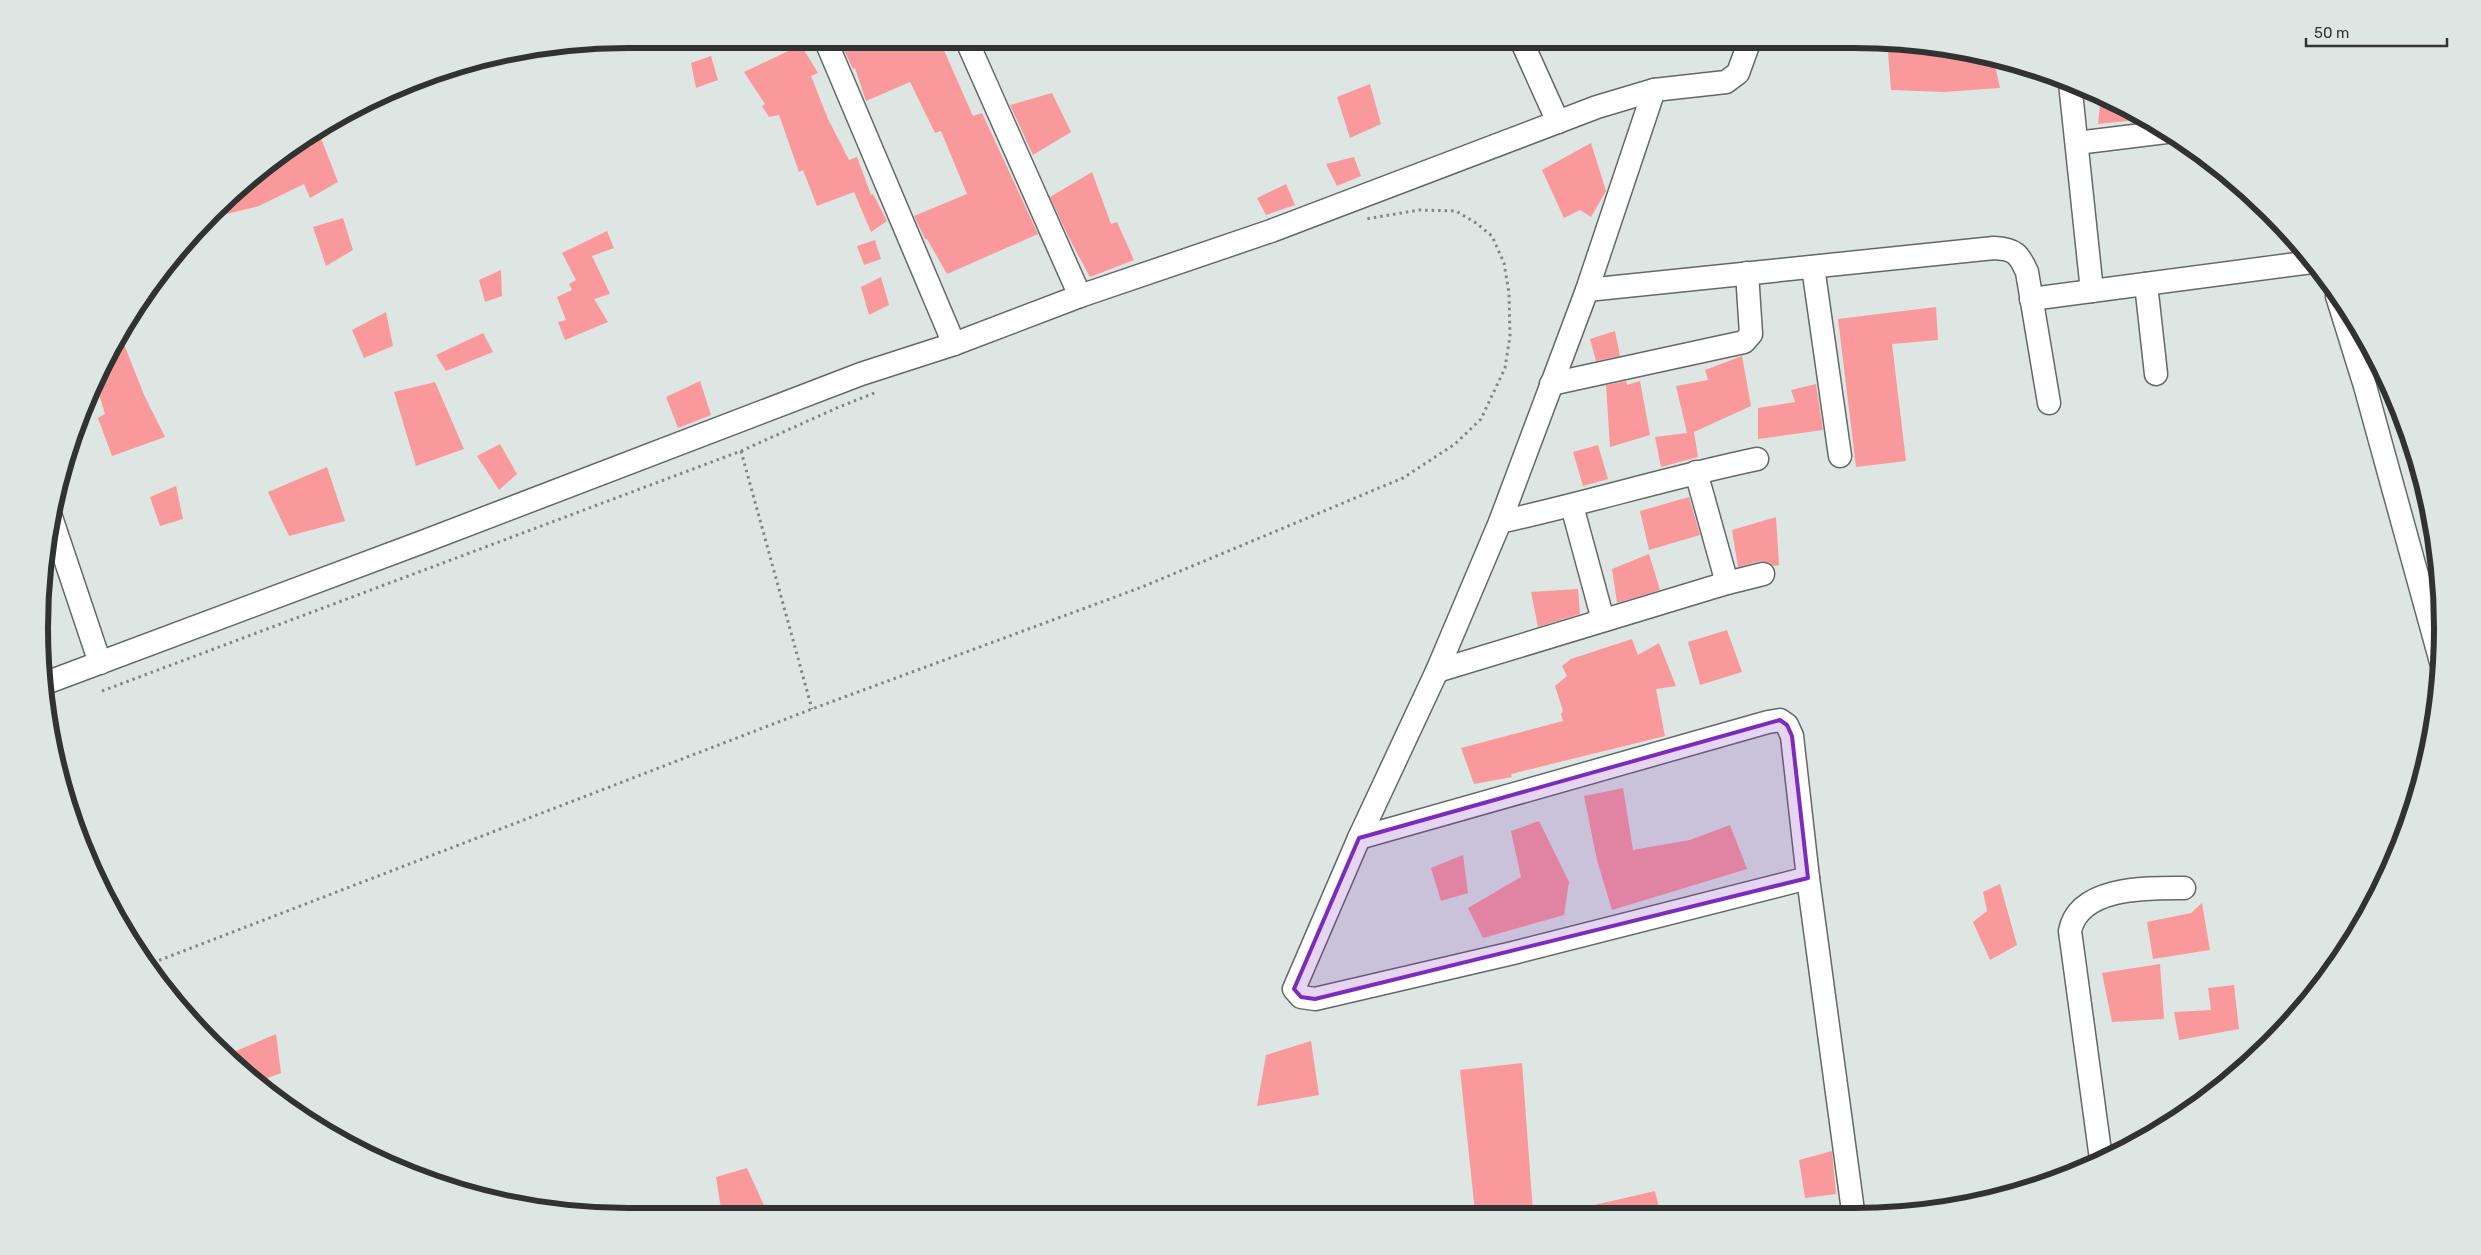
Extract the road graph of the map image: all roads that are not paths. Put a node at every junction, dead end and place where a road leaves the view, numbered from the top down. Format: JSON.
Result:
{"nodes":[{"id":1,"x":828,"y":48,"type":"edge"},
{"id":2,"x":970,"y":48,"type":"edge"},
{"id":3,"x":1525,"y":48,"type":"edge"},
{"id":4,"x":1747,"y":48,"type":"edge"},
{"id":5,"x":1654,"y":90,"type":"junction"},
{"id":6,"x":2071,"y":90,"type":"edge"},
{"id":7,"x":1558,"y":122,"type":"junction"},
{"id":8,"x":2157,"y":133,"type":"edge"},
{"id":9,"x":2077,"y":143,"type":"junction"},
{"id":10,"x":2305,"y":263,"type":"edge"},
{"id":11,"x":1813,"y":266,"type":"junction"},
{"id":12,"x":1747,"y":273,"type":"junction"},
{"id":13,"x":2146,"y":284,"type":"junction"},
{"id":14,"x":1587,"y":290,"type":"junction"},
{"id":15,"x":2092,"y":291,"type":"junction"},
{"id":16,"x":1080,"y":296,"type":"junction"},
{"id":17,"x":2031,"y":299,"type":"junction"},
{"id":18,"x":2344,"y":318,"type":"edge"},
{"id":19,"x":954,"y":344,"type":"junction"},
{"id":20,"x":2156,"y":374,"type":"dead end"},
{"id":21,"x":1551,"y":384,"type":"junction"},
{"id":22,"x":2049,"y":403,"type":"dead end"},
{"id":23,"x":1840,"y":456,"type":"dead end"},
{"id":24,"x":1757,"y":459,"type":"dead end"},
{"id":25,"x":1696,"y":472,"type":"junction"},
{"id":26,"x":1572,"y":506,"type":"junction"},
{"id":27,"x":1500,"y":522,"type":"junction"},
{"id":28,"x":56,"y":531,"type":"edge"},
{"id":29,"x":1764,"y":574,"type":"dead end"},
{"id":30,"x":1727,"y":583,"type":"junction"},
{"id":31,"x":1602,"y":620,"type":"junction"},
{"id":32,"x":2434,"y":635,"type":"edge"},
{"id":33,"x":100,"y":663,"type":"junction"},
{"id":34,"x":1437,"y":671,"type":"junction"},
{"id":35,"x":50,"y":681,"type":"edge"},
{"id":36,"x":1359,"y":838,"type":"junction"},
{"id":37,"x":1808,"y":878,"type":"junction"},
{"id":38,"x":2184,"y":888,"type":"dead end"},
{"id":39,"x":2100,"y":1152,"type":"edge"},
{"id":40,"x":1854,"y":1208,"type":"edge"}],
"edges":[{"from":1,"to":19,"type":"street"},
{"from":2,"to":16,"type":"street"},
{"from":3,"to":7,"type":"street"},
{"from":4,"to":5,"type":"street"},
{"from":5,"to":7,"type":"street"},
{"from":5,"to":14,"type":"street"},
{"from":6,"to":9,"type":"street"},
{"from":7,"to":16,"type":"street"},
{"from":8,"to":9,"type":"street"},
{"from":9,"to":15,"type":"street"},
{"from":10,"to":13,"type":"street"},
{"from":11,"to":12,"type":"street"},
{"from":11,"to":17,"type":"street"},
{"from":11,"to":23,"type":"street"},
{"from":12,"to":14,"type":"street"},
{"from":12,"to":21,"type":"street"},
{"from":13,"to":15,"type":"street"},
{"from":13,"to":20,"type":"street"},
{"from":14,"to":21,"type":"street"},
{"from":15,"to":17,"type":"street"},
{"from":16,"to":19,"type":"street"},
{"from":17,"to":22,"type":"street"},
{"from":18,"to":32,"type":"street"},
{"from":19,"to":33,"type":"street"},
{"from":21,"to":27,"type":"street"},
{"from":24,"to":25,"type":"street"},
{"from":25,"to":26,"type":"street"},
{"from":25,"to":30,"type":"street"},
{"from":26,"to":27,"type":"street"},
{"from":26,"to":31,"type":"street"},
{"from":27,"to":34,"type":"street"},
{"from":28,"to":33,"type":"street"},
{"from":29,"to":30,"type":"street"},
{"from":30,"to":31,"type":"street"},
{"from":31,"to":34,"type":"street"},
{"from":33,"to":35,"type":"street"},
{"from":34,"to":36,"type":"street"},
{"from":36,"to":37,"type":"street"},
{"from":36,"to":37,"type":"street"},
{"from":37,"to":40,"type":"street"},
{"from":38,"to":39,"type":"street"}]}
